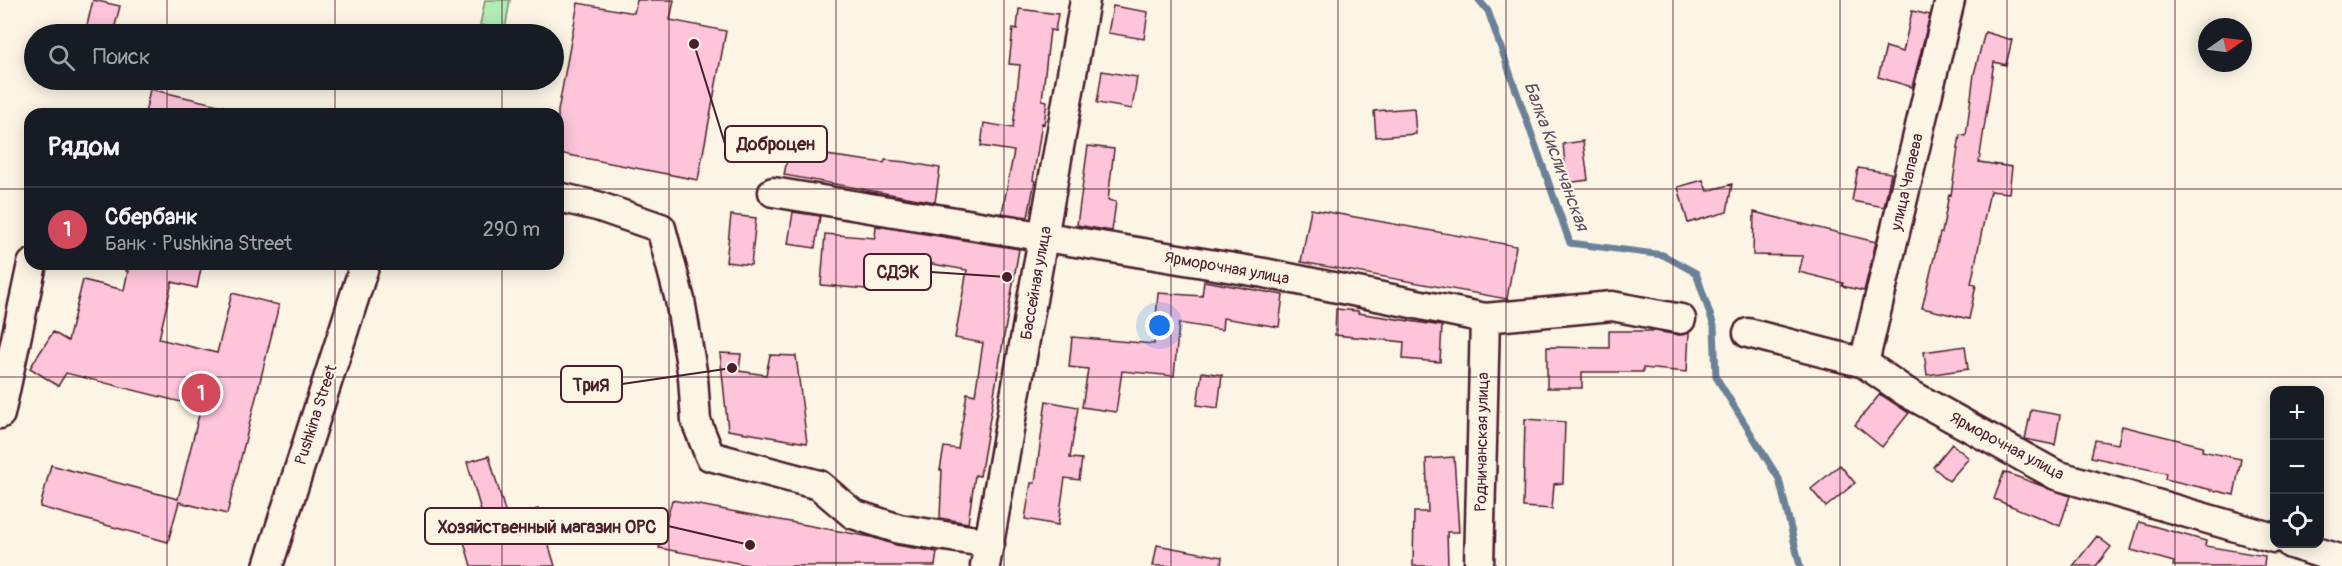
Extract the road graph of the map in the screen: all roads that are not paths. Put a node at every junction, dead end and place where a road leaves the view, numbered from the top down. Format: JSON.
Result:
{"nodes":[{"id":1,"x":1085,"y":0,"type":"edge"},
{"id":2,"x":1950,"y":0,"type":"edge"},
{"id":3,"x":773,"y":192,"type":"dead end"},
{"id":4,"x":564,"y":198,"type":"edge"},
{"id":5,"x":1045,"y":237,"type":"junction"},
{"id":6,"x":31,"y":270,"type":"edge"},
{"id":7,"x":363,"y":270,"type":"edge"},
{"id":8,"x":1485,"y":318,"type":"junction"},
{"id":9,"x":1681,"y":319,"type":"dead end"},
{"id":10,"x":1748,"y":333,"type":"dead end"},
{"id":11,"x":1864,"y":363,"type":"junction"},
{"id":12,"x":0,"y":414,"type":"edge"},
{"id":13,"x":2270,"y":537,"type":"edge"},
{"id":14,"x":2306,"y":548,"type":"edge"},
{"id":15,"x":988,"y":555,"type":"edge"},
{"id":16,"x":2342,"y":560,"type":"edge"},
{"id":17,"x":268,"y":566,"type":"edge"},
{"id":18,"x":1479,"y":566,"type":"edge"}],
"edges":[{"from":1,"to":5,"type":"street","name":"Бассейная улица"},
{"from":2,"to":11,"type":"street","name":"улица Чапаева"},
{"from":3,"to":5,"type":"street","name":"Ярморочная улица"},
{"from":4,"to":15,"type":"street"},
{"from":5,"to":8,"type":"street","name":"Ярморочная улица"},
{"from":5,"to":15,"type":"street","name":"Бассейная улица"},
{"from":6,"to":12,"type":"street"},
{"from":7,"to":17,"type":"street","name":"Pushkina Street"},
{"from":8,"to":9,"type":"street","name":"Ярморочная улица"},
{"from":8,"to":18,"type":"street","name":"Родничанская улица"},
{"from":10,"to":11,"type":"street","name":"Ярморочная улица"},
{"from":11,"to":13,"type":"street","name":"Ярморочная улица"},
{"from":14,"to":16,"type":"street"}]}
